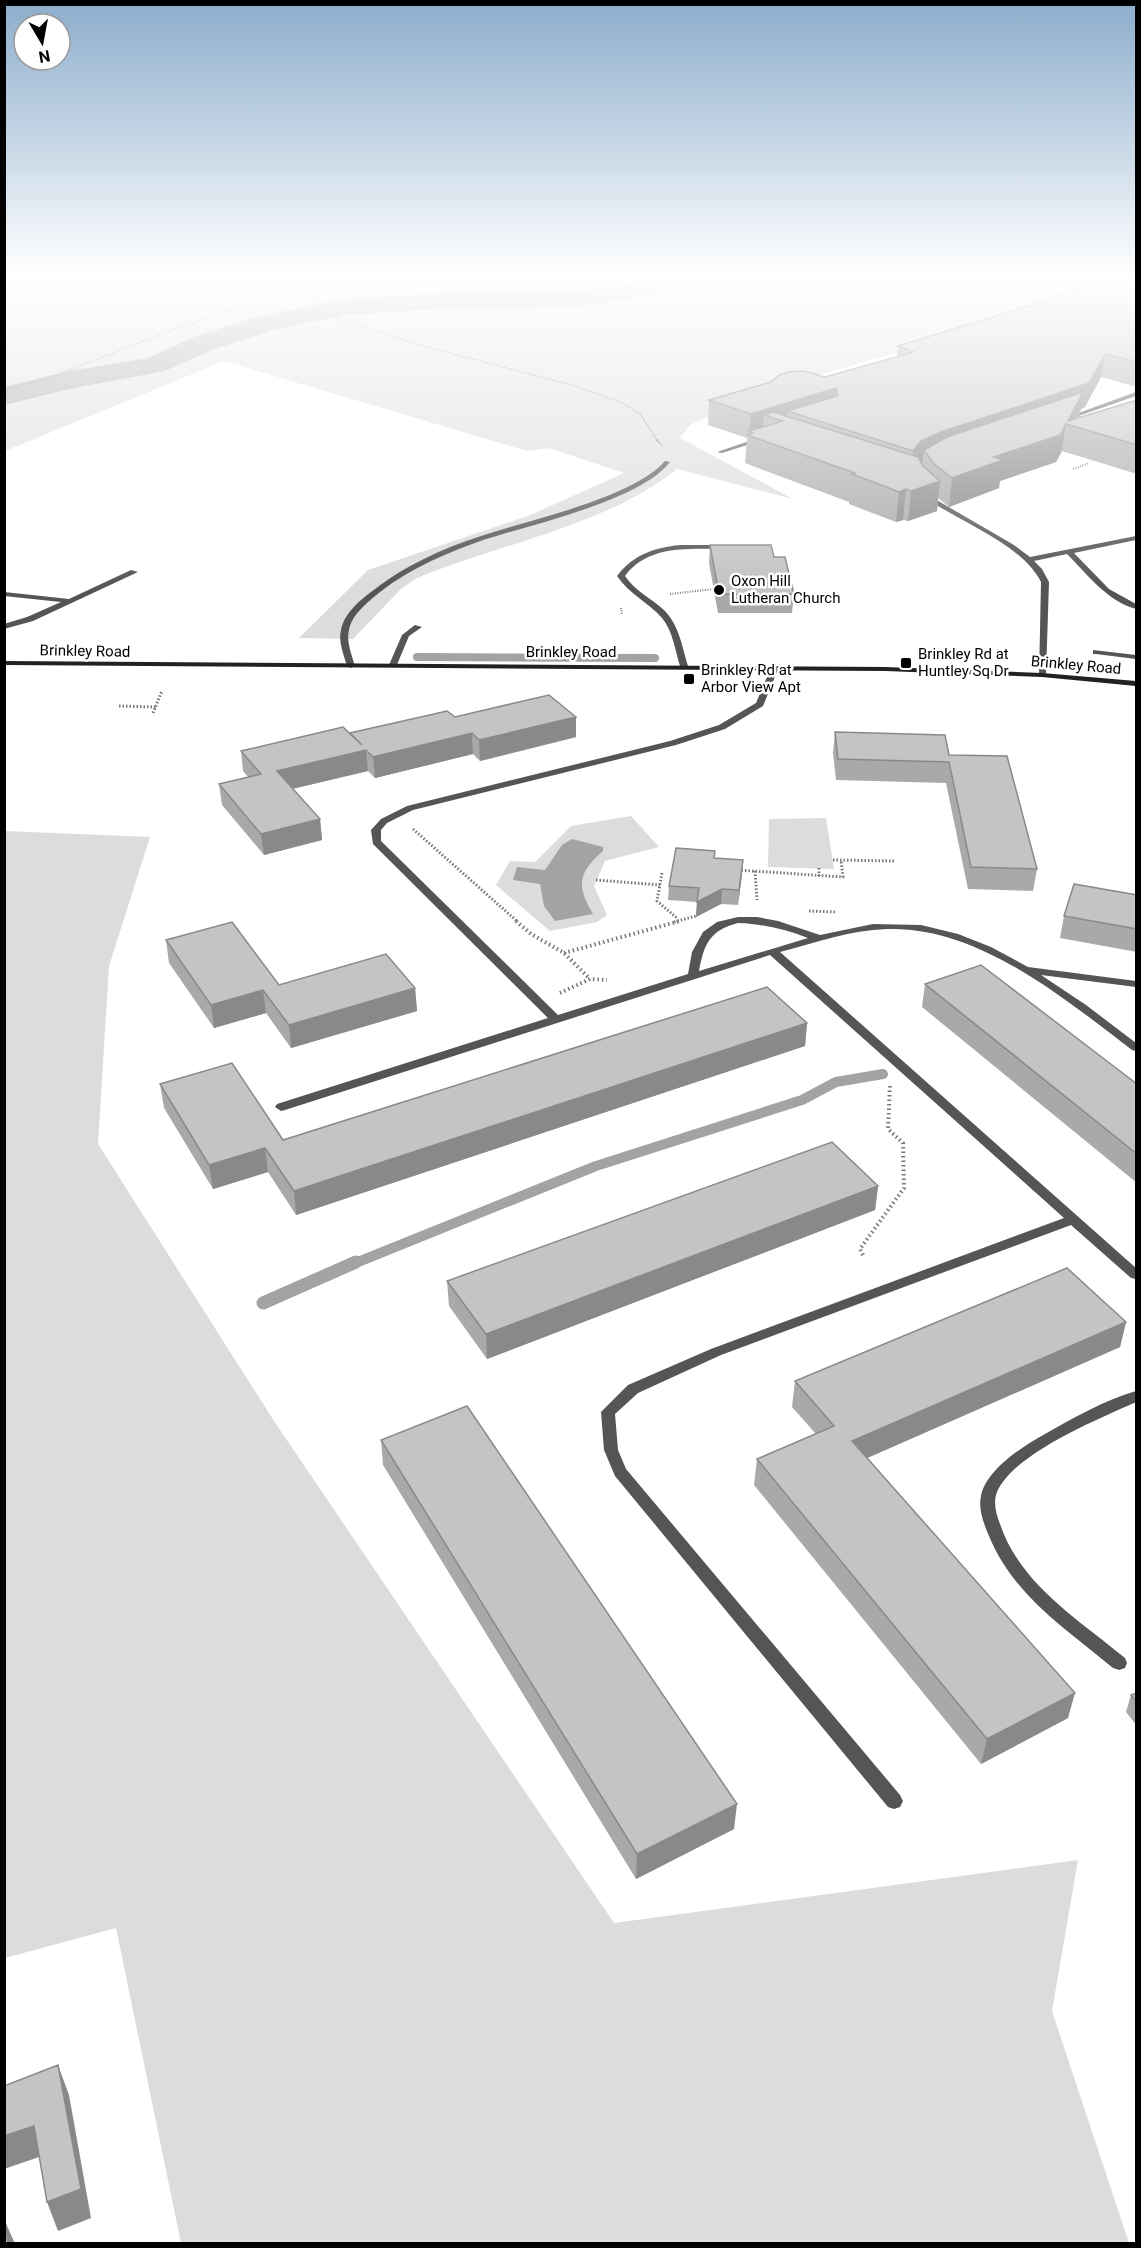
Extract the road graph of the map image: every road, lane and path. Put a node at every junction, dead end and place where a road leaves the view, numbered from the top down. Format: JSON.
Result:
{"nodes":[{"id":1,"x":44,"y":379,"type":"edge"},
{"id":2,"x":547,"y":379,"type":"edge"},
{"id":3,"x":4,"y":391,"type":"edge"},
{"id":4,"x":1137,"y":394,"type":"edge"},
{"id":5,"x":1056,"y":422,"type":"edge"},
{"id":6,"x":771,"y":436,"type":"edge"},
{"id":7,"x":720,"y":452,"type":"dead end"},
{"id":8,"x":667,"y":462,"type":"joint"},
{"id":9,"x":1089,"y":463,"type":"edge"},
{"id":10,"x":1073,"y":469,"type":"dead end"},
{"id":11,"x":919,"y":488,"type":"edge"},
{"id":12,"x":1137,"y":538,"type":"edge"},
{"id":13,"x":723,"y":548,"type":"edge"},
{"id":14,"x":1069,"y":552,"type":"junction"},
{"id":15,"x":1028,"y":560,"type":"junction"},
{"id":16,"x":134,"y":572,"type":"dead end"},
{"id":17,"x":714,"y":588,"type":"edge"},
{"id":18,"x":4,"y":594,"type":"edge"},
{"id":19,"x":639,"y":596,"type":"junction"},
{"id":20,"x":71,"y":601,"type":"junction"},
{"id":21,"x":621,"y":608,"type":"dead end"},
{"id":22,"x":1137,"y":608,"type":"edge"},
{"id":23,"x":622,"y":615,"type":"dead end"},
{"id":24,"x":4,"y":627,"type":"edge"},
{"id":25,"x":418,"y":627,"type":"dead end"},
{"id":26,"x":1096,"y":652,"type":"dead end"},
{"id":27,"x":1137,"y":657,"type":"edge"},
{"id":28,"x":4,"y":663,"type":"edge"},
{"id":29,"x":393,"y":665,"type":"junction"},
{"id":30,"x":351,"y":666,"type":"junction"},
{"id":31,"x":684,"y":666,"type":"junction"},
{"id":32,"x":775,"y":667,"type":"junction"},
{"id":33,"x":1042,"y":675,"type":"junction"},
{"id":34,"x":1136,"y":683,"type":"edge"},
{"id":35,"x":162,"y":691,"type":"dead end"},
{"id":36,"x":119,"y":706,"type":"dead end"},
{"id":37,"x":156,"y":706,"type":"junction"},
{"id":38,"x":153,"y":713,"type":"dead end"},
{"id":39,"x":395,"y":815,"type":"junction"},
{"id":40,"x":833,"y":860,"type":"dead end"},
{"id":41,"x":842,"y":860,"type":"junction"},
{"id":42,"x":895,"y":861,"type":"dead end"},
{"id":43,"x":819,"y":868,"type":"dead end"},
{"id":44,"x":728,"y":869,"type":"edge"},
{"id":45,"x":755,"y":871,"type":"junction"},
{"id":46,"x":662,"y":873,"type":"dead end"},
{"id":47,"x":819,"y":876,"type":"junction"},
{"id":48,"x":596,"y":880,"type":"dead end"},
{"id":49,"x":660,"y":885,"type":"junction"},
{"id":50,"x":768,"y":902,"type":"dead end"},
{"id":51,"x":800,"y":909,"type":"dead end"},
{"id":52,"x":844,"y":912,"type":"dead end"},
{"id":53,"x":702,"y":915,"type":"edge"},
{"id":54,"x":679,"y":920,"type":"junction"},
{"id":55,"x":819,"y":938,"type":"junction"},
{"id":56,"x":772,"y":951,"type":"junction"},
{"id":57,"x":564,"y":953,"type":"junction"},
{"id":58,"x":1026,"y":970,"type":"junction"},
{"id":59,"x":693,"y":977,"type":"junction"},
{"id":60,"x":591,"y":979,"type":"dead end"},
{"id":61,"x":1137,"y":984,"type":"edge"},
{"id":62,"x":556,"y":1020,"type":"junction"},
{"id":63,"x":1137,"y":1048,"type":"edge"},
{"id":64,"x":897,"y":1083,"type":"dead end"},
{"id":65,"x":281,"y":1107,"type":"dead end"},
{"id":66,"x":1074,"y":1219,"type":"junction"},
{"id":67,"x":863,"y":1255,"type":"dead end"},
{"id":68,"x":1137,"y":1275,"type":"edge"},
{"id":69,"x":1137,"y":1396,"type":"edge"},
{"id":70,"x":1119,"y":1663,"type":"dead end"},
{"id":71,"x":894,"y":1801,"type":"dead end"}],
"edges":[{"from":1,"to":3,"type":"path"},
{"from":2,"to":8,"type":"path"},
{"from":4,"to":5,"type":"street"},
{"from":6,"to":7,"type":"street"},
{"from":8,"to":30,"type":"street"},
{"from":9,"to":10,"type":"path"},
{"from":11,"to":15,"type":"street"},
{"from":12,"to":14,"type":"street"},
{"from":13,"to":19,"type":"street"},
{"from":14,"to":15,"type":"street"},
{"from":14,"to":22,"type":"street"},
{"from":15,"to":33,"type":"street"},
{"from":16,"to":20,"type":"street"},
{"from":17,"to":19,"type":"path"},
{"from":18,"to":20,"type":"street"},
{"from":19,"to":31,"type":"street"},
{"from":20,"to":24,"type":"street"},
{"from":21,"to":23,"type":"path"},
{"from":25,"to":29,"type":"street"},
{"from":26,"to":27,"type":"street"},
{"from":28,"to":30,"type":"main road","name":"Brinkley Road"},
{"from":29,"to":30,"type":"main road","name":"Brinkley Road"},
{"from":29,"to":31,"type":"main road","name":"Brinkley Road"},
{"from":31,"to":32,"type":"main road","name":"Brinkley Road"},
{"from":32,"to":33,"type":"main road","name":"Brinkley Road"},
{"from":32,"to":39,"type":"street"},
{"from":33,"to":34,"type":"main road","name":"Brinkley Road"},
{"from":35,"to":37,"type":"path"},
{"from":36,"to":37,"type":"path"},
{"from":37,"to":38,"type":"path"},
{"from":39,"to":57,"type":"path"},
{"from":39,"to":62,"type":"street"},
{"from":40,"to":41,"type":"path"},
{"from":41,"to":42,"type":"path"},
{"from":41,"to":47,"type":"path"},
{"from":43,"to":47,"type":"path"},
{"from":44,"to":45,"type":"path"},
{"from":45,"to":47,"type":"path"},
{"from":45,"to":50,"type":"path"},
{"from":46,"to":49,"type":"path"},
{"from":48,"to":49,"type":"path"},
{"from":49,"to":54,"type":"path"},
{"from":51,"to":52,"type":"path"},
{"from":53,"to":54,"type":"path"},
{"from":54,"to":57,"type":"path"},
{"from":55,"to":56,"type":"street"},
{"from":55,"to":58,"type":"street"},
{"from":55,"to":59,"type":"street"},
{"from":56,"to":59,"type":"street"},
{"from":56,"to":66,"type":"street"},
{"from":57,"to":60,"type":"path"},
{"from":58,"to":61,"type":"street"},
{"from":58,"to":63,"type":"street"},
{"from":59,"to":62,"type":"street"},
{"from":62,"to":65,"type":"street"},
{"from":64,"to":67,"type":"path"},
{"from":66,"to":68,"type":"street"},
{"from":66,"to":71,"type":"street"},
{"from":69,"to":70,"type":"street"}]}
